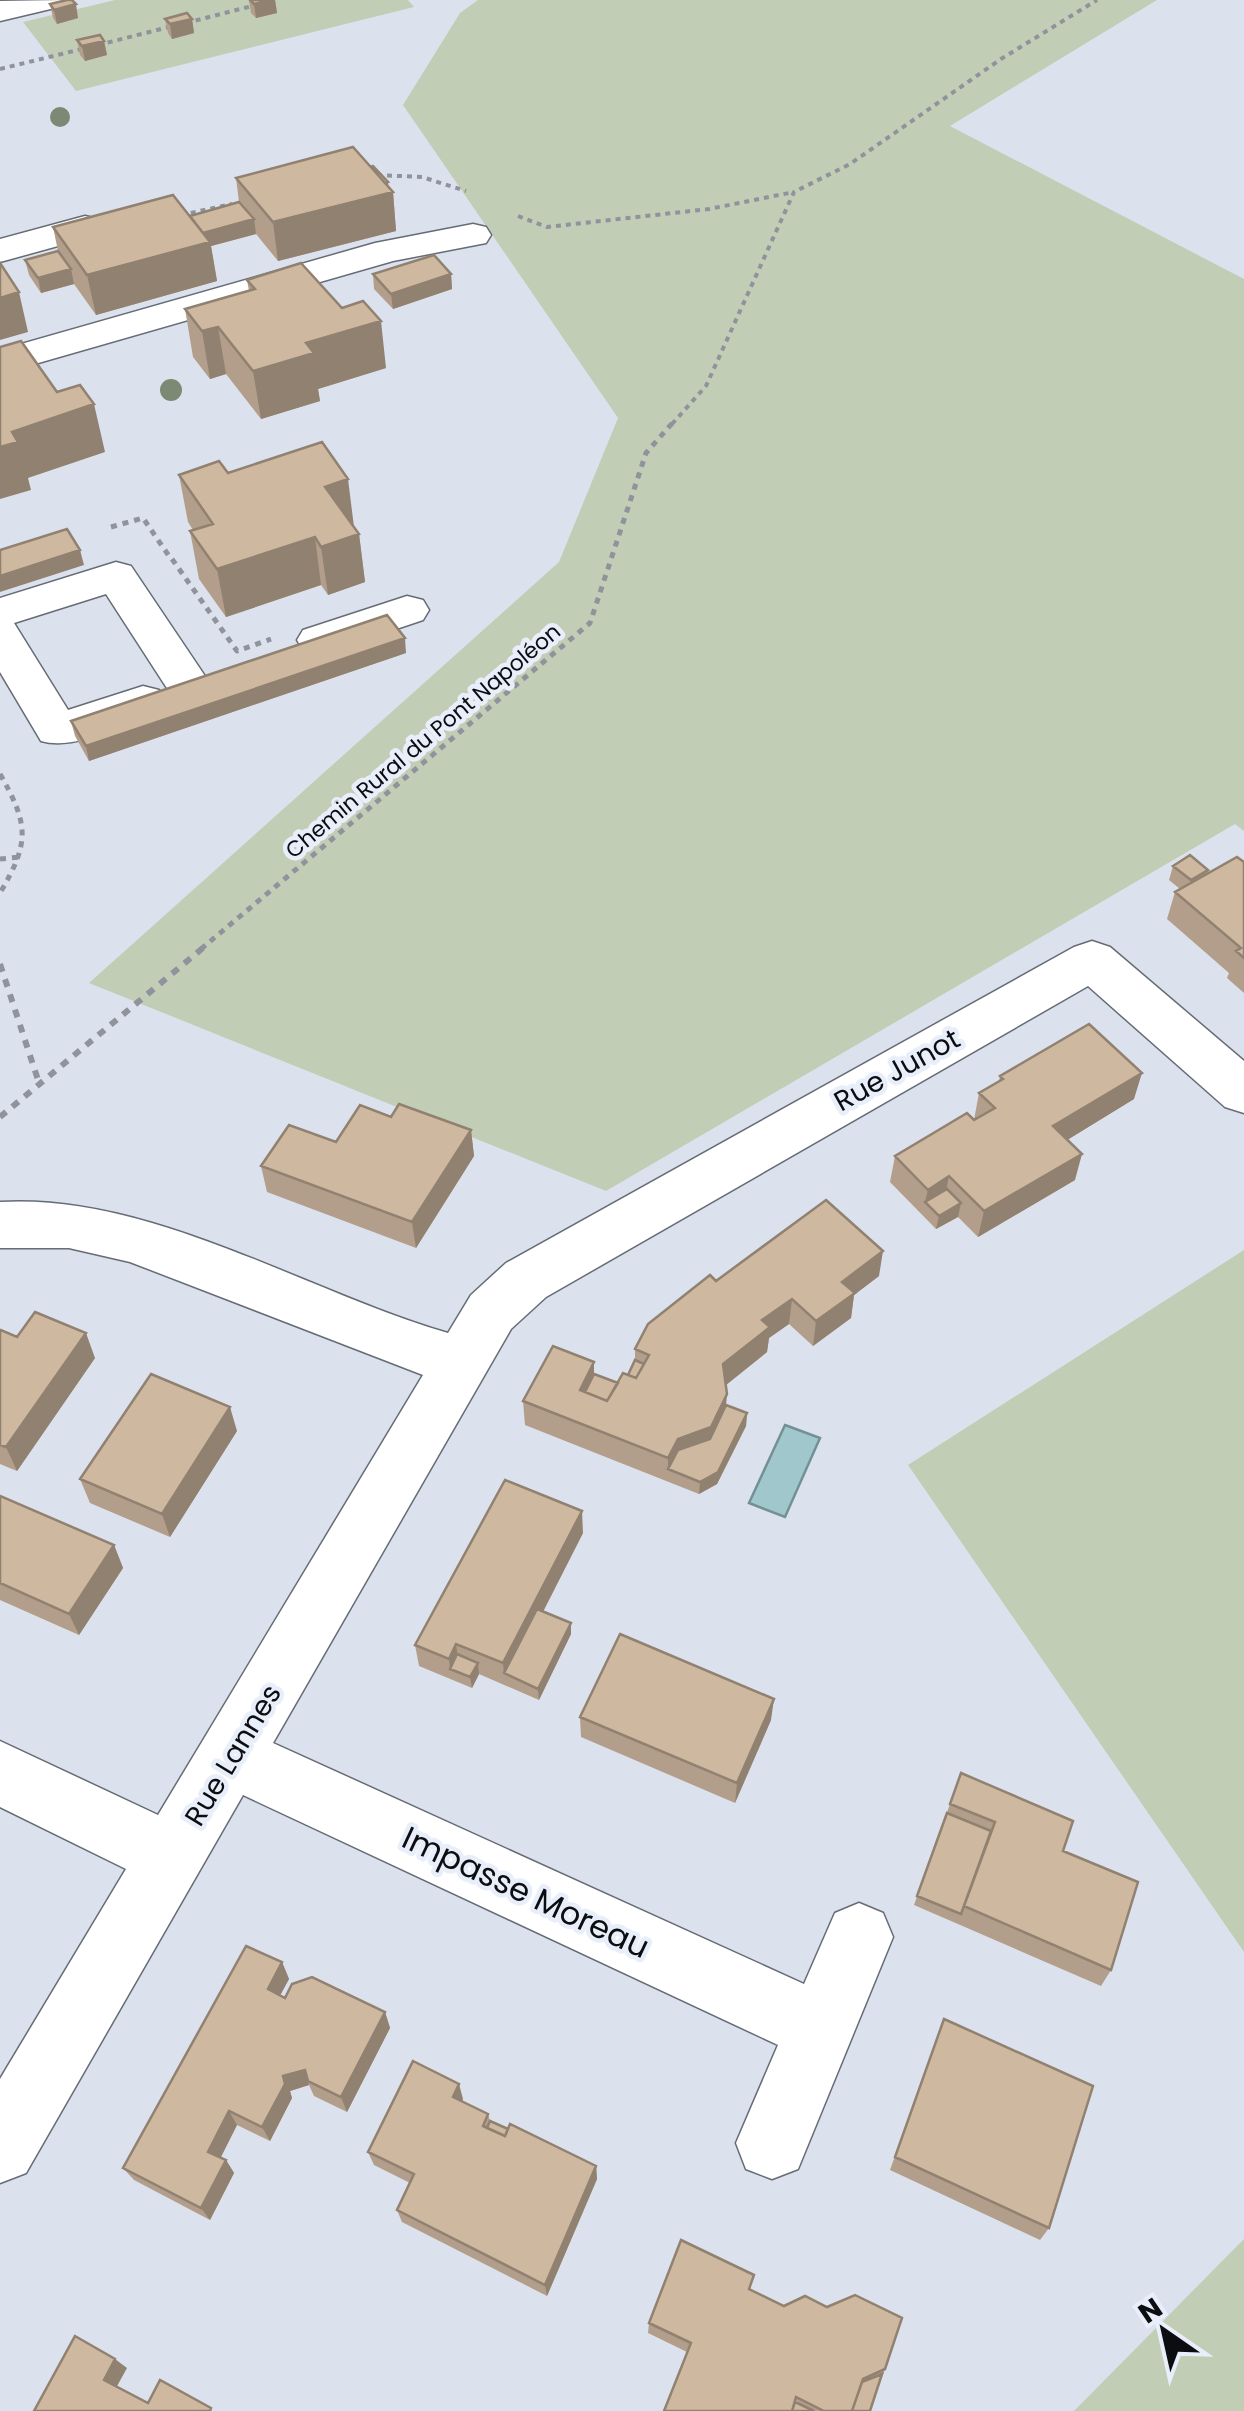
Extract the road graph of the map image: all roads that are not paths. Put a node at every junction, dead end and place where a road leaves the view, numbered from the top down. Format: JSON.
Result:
{"nodes":[{"id":1,"x":48,"y":0,"type":"edge"},
{"id":2,"x":0,"y":11,"type":"edge"},
{"id":3,"x":86,"y":227,"type":"edge"},
{"id":4,"x":473,"y":235,"type":"dead end"},
{"id":5,"x":0,"y":251,"type":"edge"},
{"id":6,"x":0,"y":362,"type":"edge"},
{"id":7,"x":407,"y":610,"type":"dead end"},
{"id":8,"x":0,"y":613,"type":"edge"},
{"id":9,"x":0,"y":634,"type":"edge"},
{"id":10,"x":279,"y":654,"type":"edge"},
{"id":11,"x":1244,"y":1092,"type":"edge"},
{"id":12,"x":0,"y":1225,"type":"edge"},
{"id":13,"x":526,"y":1280,"type":"joint"},
{"id":14,"x":465,"y":1363,"type":"junction"},
{"id":15,"x":232,"y":1757,"type":"junction"},
{"id":16,"x":0,"y":1772,"type":"edge"},
{"id":17,"x":174,"y":1856,"type":"junction"},
{"id":18,"x":859,"y":1938,"type":"dead end"},
{"id":19,"x":820,"y":2028,"type":"junction"},
{"id":20,"x":772,"y":2142,"type":"dead end"},
{"id":21,"x":0,"y":2147,"type":"edge"}],
"edges":[{"from":1,"to":2,"type":"street"},
{"from":3,"to":5,"type":"street"},
{"from":4,"to":6,"type":"street"},
{"from":7,"to":10,"type":"street"},
{"from":8,"to":9,"type":"street"},
{"from":11,"to":13,"type":"street","name":"Rue Junot"},
{"from":12,"to":14,"type":"street"},
{"from":13,"to":14,"type":"street","name":"Rue Lannes"},
{"from":14,"to":15,"type":"street","name":"Rue Lannes"},
{"from":15,"to":17,"type":"street","name":"Rue Lannes"},
{"from":15,"to":19,"type":"street","name":"Impasse Moreau"},
{"from":16,"to":17,"type":"street"},
{"from":17,"to":21,"type":"street","name":"Rue Lannes"},
{"from":18,"to":19,"type":"street"},
{"from":19,"to":20,"type":"street"}]}
